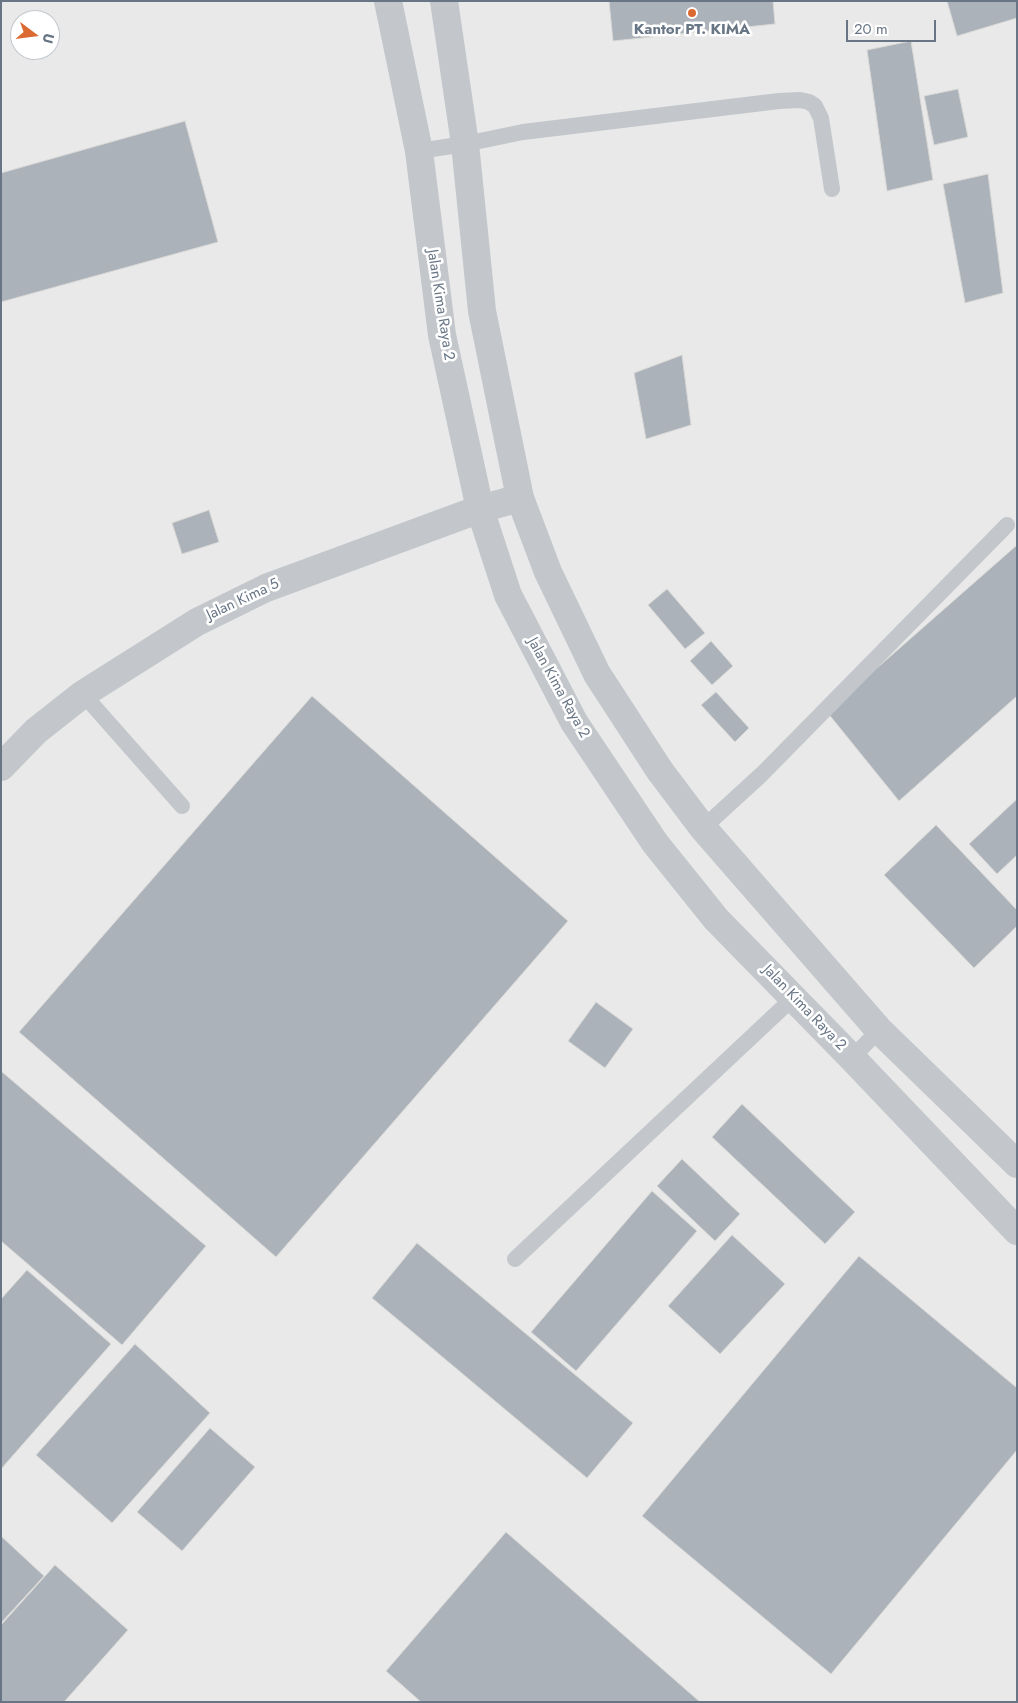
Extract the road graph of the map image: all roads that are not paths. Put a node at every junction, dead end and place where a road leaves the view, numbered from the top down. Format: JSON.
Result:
{"nodes":[{"id":1,"x":388,"y":1,"type":"edge"},
{"id":2,"x":444,"y":1,"type":"edge"},
{"id":3,"x":465,"y":144,"type":"junction"},
{"id":4,"x":419,"y":151,"type":"junction"},
{"id":5,"x":832,"y":189,"type":"dead end"},
{"id":6,"x":520,"y":498,"type":"junction"},
{"id":7,"x":480,"y":509,"type":"junction"},
{"id":8,"x":1008,"y":525,"type":"dead end"},
{"id":9,"x":83,"y":694,"type":"junction"},
{"id":10,"x":1,"y":767,"type":"edge"},
{"id":11,"x":182,"y":806,"type":"dead end"},
{"id":12,"x":703,"y":828,"type":"junction"},
{"id":13,"x":793,"y":998,"type":"junction"},
{"id":14,"x":879,"y":1030,"type":"junction"},
{"id":15,"x":852,"y":1058,"type":"junction"},
{"id":16,"x":1014,"y":1157,"type":"edge"},
{"id":17,"x":1017,"y":1230,"type":"edge"},
{"id":18,"x":515,"y":1259,"type":"dead end"}],
"edges":[{"from":1,"to":4,"type":"street","name":"Jalan Kima Raya 2"},
{"from":2,"to":3,"type":"street"},
{"from":3,"to":4,"type":"lane"},
{"from":3,"to":5,"type":"lane"},
{"from":3,"to":6,"type":"street"},
{"from":4,"to":7,"type":"street","name":"Jalan Kima Raya 2"},
{"from":6,"to":7,"type":"street","name":"Jalan Kima 5"},
{"from":6,"to":12,"type":"street"},
{"from":7,"to":9,"type":"street","name":"Jalan Kima 5"},
{"from":7,"to":13,"type":"street","name":"Jalan Kima Raya 2"},
{"from":8,"to":12,"type":"lane"},
{"from":9,"to":10,"type":"street","name":"Jalan Kima 5"},
{"from":9,"to":11,"type":"lane"},
{"from":12,"to":14,"type":"street"},
{"from":13,"to":15,"type":"street","name":"Jalan Kima Raya 2"},
{"from":13,"to":18,"type":"lane"},
{"from":14,"to":15,"type":"lane"},
{"from":14,"to":16,"type":"street"},
{"from":15,"to":17,"type":"street","name":"Jalan Kima Raya 2"}]}
